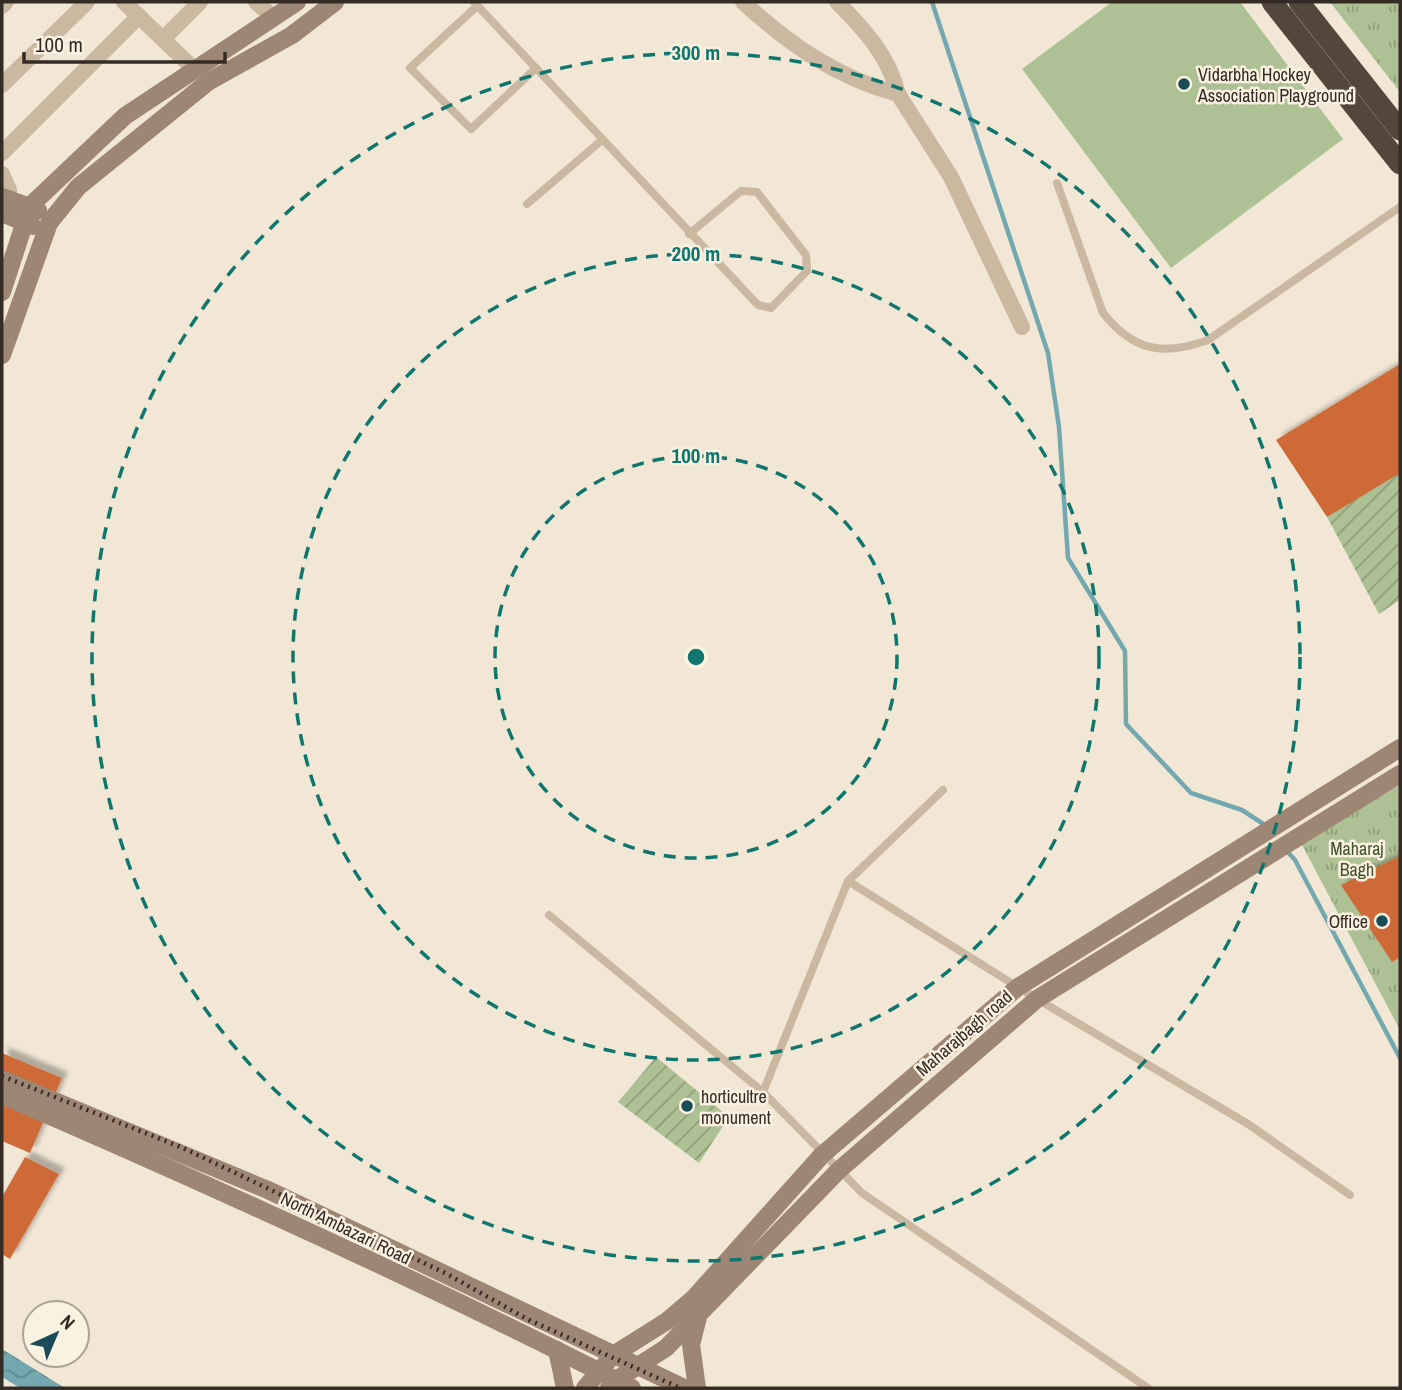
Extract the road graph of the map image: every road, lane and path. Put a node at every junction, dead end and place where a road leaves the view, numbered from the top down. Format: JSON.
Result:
{"nodes":[{"id":1,"x":6,"y":2,"type":"edge"},
{"id":2,"x":87,"y":2,"type":"edge"},
{"id":3,"x":124,"y":2,"type":"edge"},
{"id":4,"x":256,"y":2,"type":"edge"},
{"id":5,"x":297,"y":2,"type":"edge"},
{"id":6,"x":335,"y":2,"type":"edge"},
{"id":7,"x":743,"y":2,"type":"edge"},
{"id":8,"x":837,"y":2,"type":"edge"},
{"id":9,"x":1272,"y":2,"type":"edge"},
{"id":10,"x":1299,"y":2,"type":"edge"},
{"id":11,"x":195,"y":4,"type":"edge"},
{"id":12,"x":476,"y":4,"type":"edge"},
{"id":13,"x":2,"y":6,"type":"edge"},
{"id":14,"x":139,"y":16,"type":"junction"},
{"id":15,"x":274,"y":18,"type":"junction"},
{"id":16,"x":163,"y":39,"type":"junction"},
{"id":17,"x":536,"y":68,"type":"junction"},
{"id":18,"x":195,"y":70,"type":"junction"},
{"id":19,"x":2,"y":85,"type":"edge"},
{"id":20,"x":898,"y":94,"type":"junction"},
{"id":21,"x":1400,"y":130,"type":"edge"},
{"id":22,"x":602,"y":140,"type":"junction"},
{"id":23,"x":2,"y":153,"type":"edge"},
{"id":24,"x":1400,"y":164,"type":"edge"},
{"id":25,"x":2,"y":174,"type":"edge"},
{"id":26,"x":1057,"y":183,"type":"dead end"},
{"id":27,"x":527,"y":204,"type":"dead end"},
{"id":28,"x":4,"y":206,"type":"edge"},
{"id":29,"x":1400,"y":207,"type":"edge"},
{"id":30,"x":26,"y":214,"type":"junction"},
{"id":31,"x":50,"y":224,"type":"junction"},
{"id":32,"x":689,"y":234,"type":"junction"},
{"id":33,"x":2,"y":292,"type":"edge"},
{"id":34,"x":1022,"y":327,"type":"dead end"},
{"id":35,"x":2,"y":355,"type":"edge"},
{"id":36,"x":1400,"y":748,"type":"edge"},
{"id":37,"x":1400,"y":774,"type":"edge"},
{"id":38,"x":943,"y":790,"type":"dead end"},
{"id":39,"x":848,"y":881,"type":"junction"},
{"id":40,"x":549,"y":915,"type":"dead end"},
{"id":41,"x":1018,"y":987,"type":"junction"},
{"id":42,"x":1037,"y":999,"type":"junction"},
{"id":43,"x":2,"y":1079,"type":"edge"},
{"id":44,"x":763,"y":1092,"type":"junction"},
{"id":45,"x":2,"y":1095,"type":"edge"},
{"id":46,"x":822,"y":1155,"type":"junction"},
{"id":47,"x":839,"y":1170,"type":"junction"},
{"id":48,"x":1350,"y":1195,"type":"dead end"},
{"id":49,"x":698,"y":1317,"type":"junction"},
{"id":50,"x":557,"y":1350,"type":"junction"},
{"id":51,"x":612,"y":1356,"type":"junction"},
{"id":52,"x":637,"y":1366,"type":"junction"},
{"id":53,"x":599,"y":1371,"type":"junction"},
{"id":54,"x":619,"y":1386,"type":"edge"},
{"id":55,"x":565,"y":1388,"type":"edge"},
{"id":56,"x":585,"y":1388,"type":"edge"},
{"id":57,"x":684,"y":1388,"type":"edge"},
{"id":58,"x":697,"y":1388,"type":"edge"},
{"id":59,"x":1148,"y":1388,"type":"edge"}],
"edges":[{"from":1,"to":13,"type":"street"},
{"from":2,"to":19,"type":"street"},
{"from":3,"to":14,"type":"street"},
{"from":4,"to":15,"type":"street"},
{"from":5,"to":15,"type":"main road"},
{"from":6,"to":31,"type":"main road"},
{"from":7,"to":20,"type":"street"},
{"from":8,"to":20,"type":"street"},
{"from":9,"to":24,"type":"highway"},
{"from":10,"to":21,"type":"highway"},
{"from":11,"to":16,"type":"street"},
{"from":12,"to":17,"type":"lane"},
{"from":12,"to":17,"type":"lane"},
{"from":14,"to":16,"type":"street"},
{"from":14,"to":23,"type":"street"},
{"from":15,"to":18,"type":"main road"},
{"from":16,"to":18,"type":"street"},
{"from":17,"to":22,"type":"lane"},
{"from":18,"to":30,"type":"main road"},
{"from":20,"to":34,"type":"street"},
{"from":22,"to":27,"type":"lane"},
{"from":22,"to":32,"type":"lane"},
{"from":25,"to":28,"type":"street"},
{"from":26,"to":29,"type":"lane"},
{"from":28,"to":30,"type":"main road"},
{"from":30,"to":31,"type":"main road"},
{"from":30,"to":33,"type":"main road"},
{"from":31,"to":35,"type":"main road"},
{"from":32,"to":32,"type":"lane"},
{"from":36,"to":41,"type":"main road","name":"Maharajbagh road"},
{"from":37,"to":42,"type":"main road","name":"Maharajbagh road"},
{"from":38,"to":39,"type":"lane"},
{"from":39,"to":41,"type":"lane"},
{"from":39,"to":44,"type":"lane"},
{"from":40,"to":44,"type":"lane"},
{"from":41,"to":42,"type":"lane"},
{"from":41,"to":46,"type":"main road","name":"Maharajbagh road"},
{"from":42,"to":47,"type":"main road","name":"Maharajbagh road"},
{"from":42,"to":48,"type":"lane"},
{"from":43,"to":51,"type":"main road","name":"North Ambazari Road"},
{"from":44,"to":46,"type":"lane"},
{"from":45,"to":50,"type":"main road","name":"North Ambazari Road"},
{"from":46,"to":47,"type":"lane"},
{"from":46,"to":51,"type":"main road","name":"Maharajbagh road"},
{"from":47,"to":49,"type":"main road","name":"Maharajbagh road"},
{"from":47,"to":59,"type":"lane"},
{"from":49,"to":52,"type":"main road","name":"Maharajbagh road"},
{"from":49,"to":58,"type":"main road"},
{"from":50,"to":53,"type":"main road","name":"North Ambazari Road"},
{"from":50,"to":55,"type":"main road"},
{"from":51,"to":52,"type":"main road","name":"North Ambazari Road"},
{"from":51,"to":53,"type":"main road","name":"Maharajbagh road"},
{"from":52,"to":54,"type":"main road","name":"Maharajbagh road"},
{"from":52,"to":57,"type":"main road","name":"North Ambazari Road"},
{"from":53,"to":54,"type":"main road","name":"North Ambazari Road"},
{"from":53,"to":56,"type":"main road","name":"Maharajbagh road"}]}
